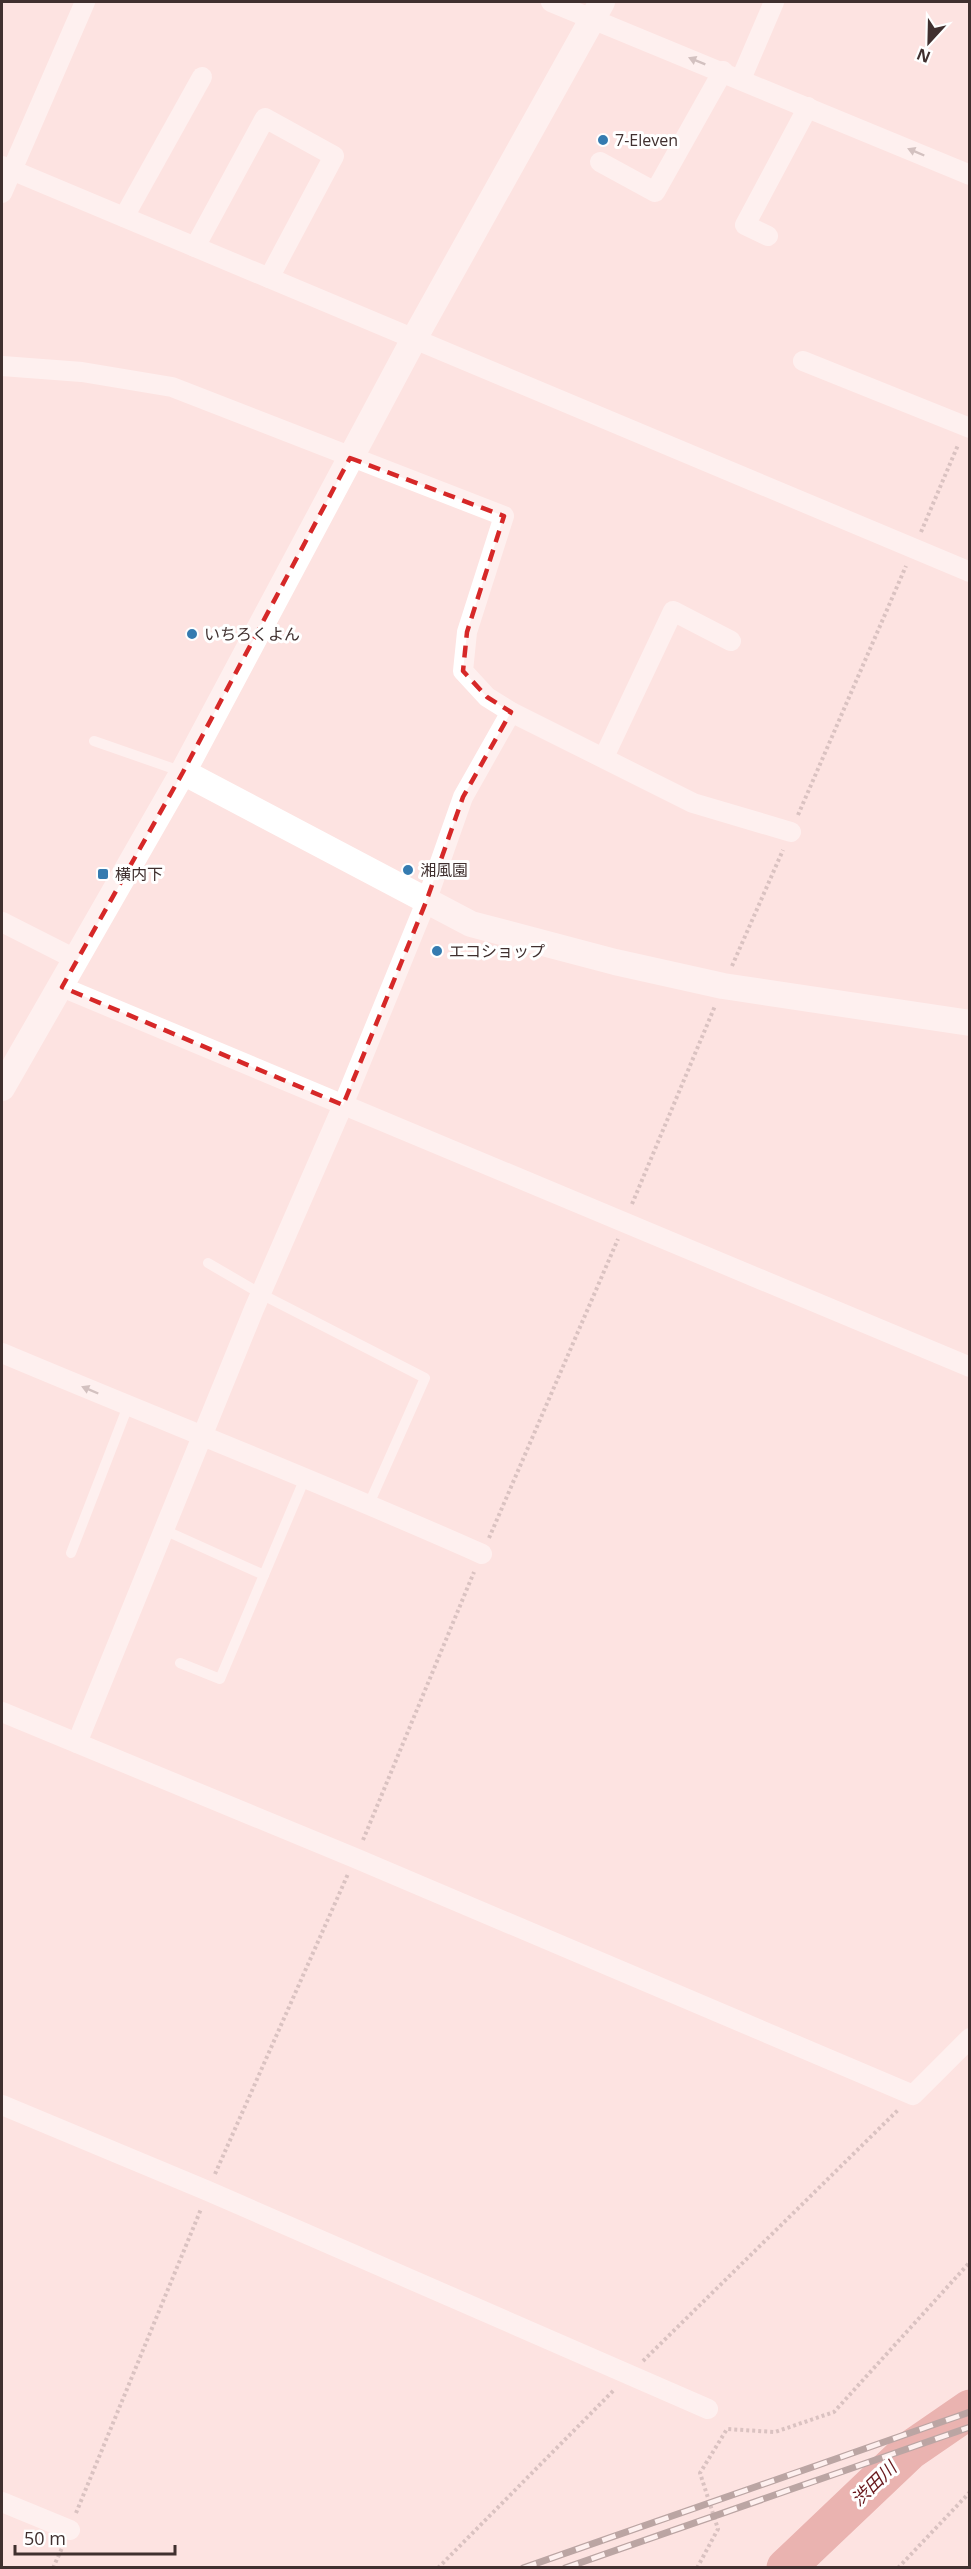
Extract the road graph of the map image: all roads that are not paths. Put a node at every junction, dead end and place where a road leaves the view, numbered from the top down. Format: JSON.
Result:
{"nodes":[{"id":1,"x":85,"y":2,"type":"edge"},
{"id":2,"x":551,"y":2,"type":"edge"},
{"id":3,"x":774,"y":2,"type":"edge"},
{"id":4,"x":597,"y":11,"type":"edge"},
{"id":5,"x":732,"y":75,"type":"junction"},
{"id":6,"x":202,"y":77,"type":"dead end"},
{"id":7,"x":808,"y":107,"type":"junction"},
{"id":8,"x":600,"y":162,"type":"dead end"},
{"id":9,"x":6,"y":168,"type":"edge"},
{"id":10,"x":968,"y":172,"type":"edge"},
{"id":11,"x":2,"y":193,"type":"edge"},
{"id":12,"x":124,"y":217,"type":"junction"},
{"id":13,"x":768,"y":236,"type":"dead end"},
{"id":14,"x":195,"y":247,"type":"junction"},
{"id":15,"x":269,"y":278,"type":"junction"},
{"id":16,"x":414,"y":339,"type":"junction"},
{"id":17,"x":803,"y":361,"type":"dead end"},
{"id":18,"x":2,"y":366,"type":"edge"},
{"id":19,"x":968,"y":428,"type":"edge"},
{"id":20,"x":350,"y":458,"type":"junction"},
{"id":21,"x":969,"y":572,"type":"edge"},
{"id":22,"x":730,"y":641,"type":"dead end"},
{"id":23,"x":511,"y":712,"type":"junction"},
{"id":24,"x":94,"y":741,"type":"dead end"},
{"id":25,"x":604,"y":757,"type":"junction"},
{"id":26,"x":183,"y":772,"type":"junction"},
{"id":27,"x":791,"y":832,"type":"road end"},
{"id":28,"x":426,"y":902,"type":"junction"},
{"id":29,"x":2,"y":922,"type":"edge"},
{"id":30,"x":77,"y":960,"type":"junction"},
{"id":31,"x":62,"y":987,"type":"junction"},
{"id":32,"x":969,"y":1023,"type":"edge"},
{"id":33,"x":2,"y":1088,"type":"edge"},
{"id":34,"x":344,"y":1105,"type":"junction"},
{"id":35,"x":208,"y":1263,"type":"dead end"},
{"id":36,"x":261,"y":1294,"type":"junction"},
{"id":37,"x":2,"y":1353,"type":"edge"},
{"id":38,"x":969,"y":1367,"type":"edge"},
{"id":39,"x":128,"y":1406,"type":"junction"},
{"id":40,"x":202,"y":1437,"type":"junction"},
{"id":41,"x":305,"y":1478,"type":"junction"},
{"id":42,"x":369,"y":1504,"type":"junction"},
{"id":43,"x":164,"y":1530,"type":"junction"},
{"id":44,"x":71,"y":1553,"type":"dead end"},
{"id":45,"x":482,"y":1554,"type":"road end"},
{"id":46,"x":264,"y":1575,"type":"junction"},
{"id":47,"x":180,"y":1662,"type":"dead end"},
{"id":48,"x":2,"y":1712,"type":"edge"},
{"id":49,"x":77,"y":1743,"type":"junction"},
{"id":50,"x":969,"y":2038,"type":"edge"},
{"id":51,"x":2,"y":2104,"type":"edge"},
{"id":52,"x":708,"y":2409,"type":"dead end"},
{"id":53,"x":2,"y":2502,"type":"edge"},
{"id":54,"x":70,"y":2530,"type":"road end"}],
"edges":[{"from":1,"to":9,"type":"street"},
{"from":2,"to":4,"type":"street"},
{"from":3,"to":5,"type":"street"},
{"from":5,"to":4,"type":"street","one_way":true},
{"from":4,"to":16,"type":"street"},
{"from":5,"to":7,"type":"street"},
{"from":5,"to":8,"type":"street"},
{"from":6,"to":12,"type":"street"},
{"from":10,"to":7,"type":"street","one_way":true},
{"from":7,"to":13,"type":"street"},
{"from":9,"to":11,"type":"street"},
{"from":9,"to":12,"type":"street"},
{"from":12,"to":14,"type":"street"},
{"from":14,"to":15,"type":"street"},
{"from":14,"to":15,"type":"street"},
{"from":15,"to":16,"type":"street"},
{"from":16,"to":20,"type":"street"},
{"from":16,"to":21,"type":"street"},
{"from":17,"to":19,"type":"street"},
{"from":18,"to":20,"type":"street"},
{"from":20,"to":23,"type":"street"},
{"from":20,"to":26,"type":"street"},
{"from":22,"to":25,"type":"street"},
{"from":23,"to":25,"type":"street"},
{"from":23,"to":28,"type":"street"},
{"from":24,"to":26,"type":"lane"},
{"from":25,"to":27,"type":"street"},
{"from":26,"to":28,"type":"street"},
{"from":26,"to":30,"type":"street"},
{"from":28,"to":32,"type":"street"},
{"from":28,"to":34,"type":"street"},
{"from":29,"to":30,"type":"street"},
{"from":30,"to":31,"type":"street"},
{"from":31,"to":33,"type":"street"},
{"from":31,"to":34,"type":"street"},
{"from":34,"to":36,"type":"street"},
{"from":34,"to":38,"type":"street"},
{"from":35,"to":36,"type":"lane"},
{"from":36,"to":40,"type":"street"},
{"from":36,"to":42,"type":"lane"},
{"from":39,"to":37,"type":"street","one_way":true},
{"from":39,"to":40,"type":"street"},
{"from":39,"to":44,"type":"lane"},
{"from":40,"to":41,"type":"street"},
{"from":40,"to":43,"type":"street"},
{"from":41,"to":42,"type":"street"},
{"from":41,"to":46,"type":"lane"},
{"from":42,"to":45,"type":"street"},
{"from":43,"to":46,"type":"lane"},
{"from":43,"to":49,"type":"street"},
{"from":46,"to":47,"type":"lane"},
{"from":48,"to":49,"type":"street"},
{"from":49,"to":50,"type":"street"},
{"from":51,"to":52,"type":"street"},
{"from":53,"to":54,"type":"street"}]}
